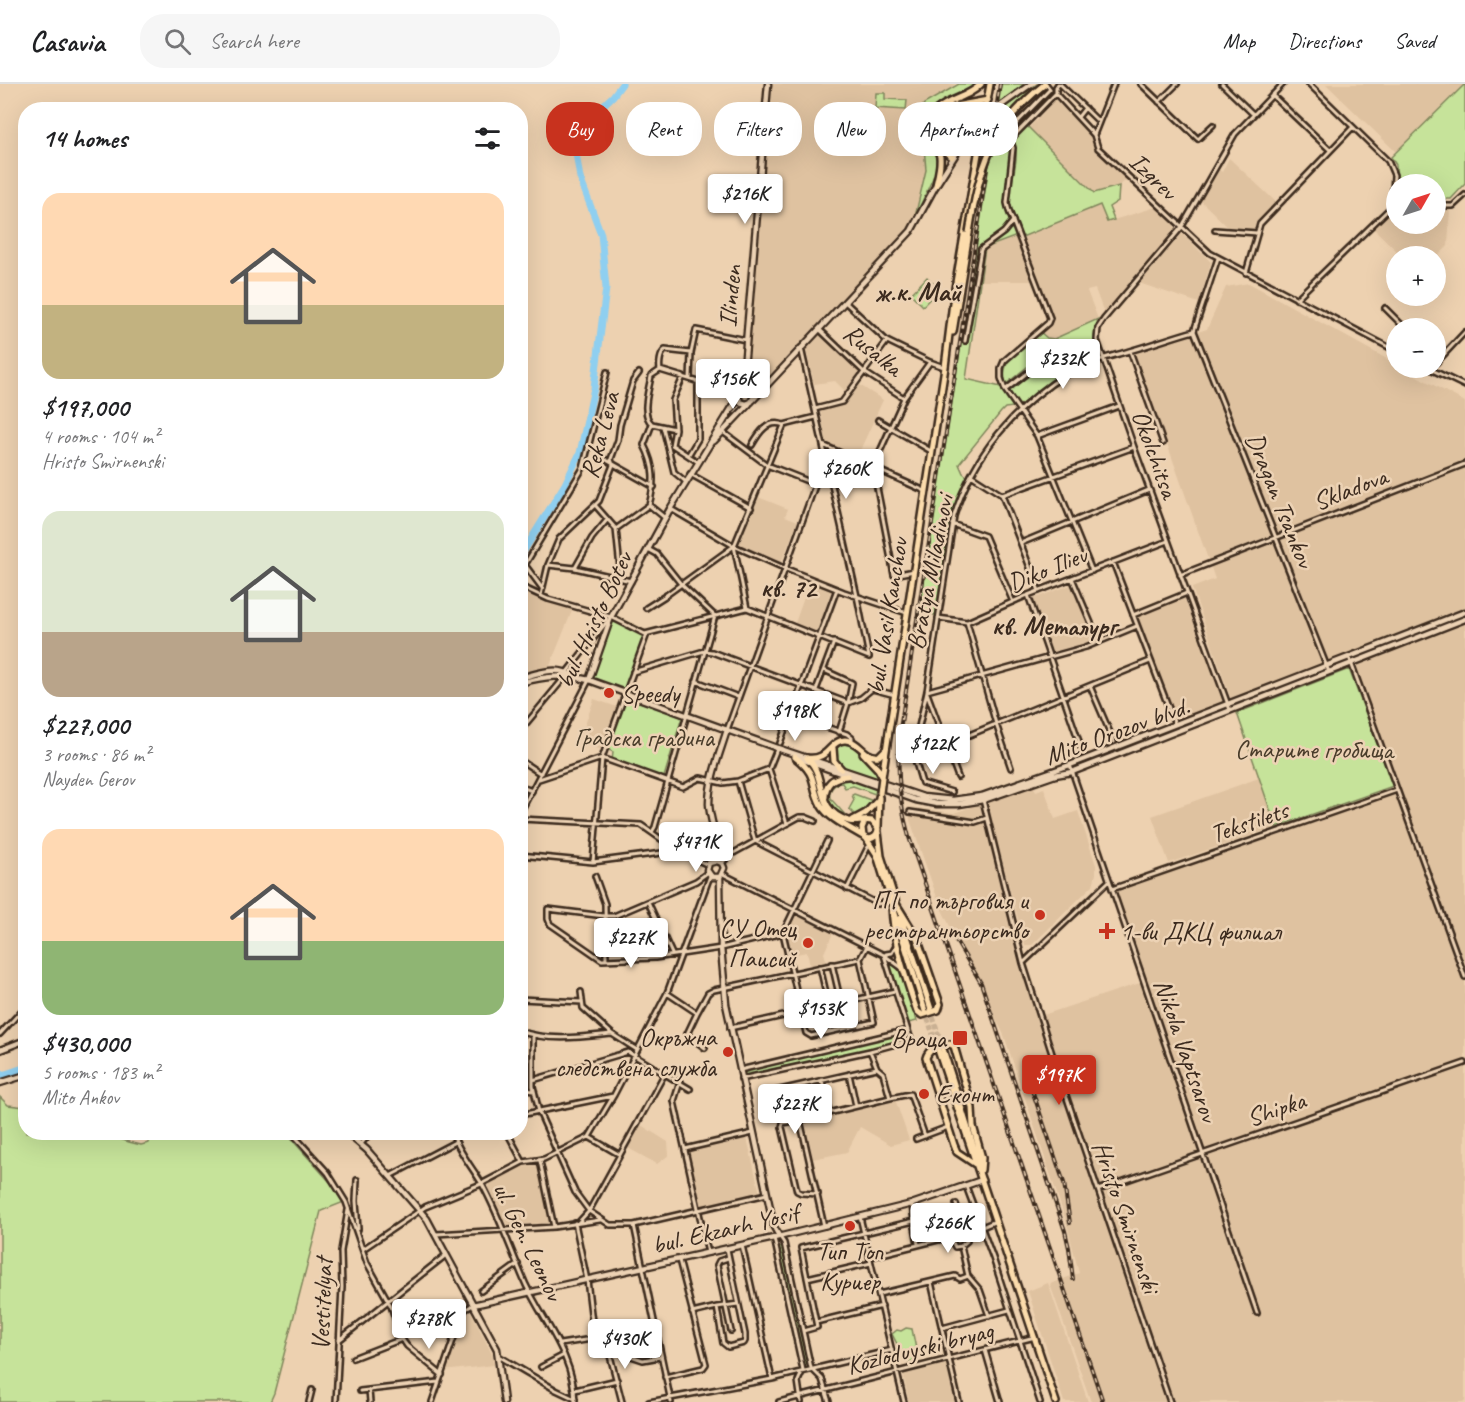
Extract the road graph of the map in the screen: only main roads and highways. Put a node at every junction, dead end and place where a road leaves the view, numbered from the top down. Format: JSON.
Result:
{"nodes":[{"id":1,"x":981,"y":84,"type":"edge"},
{"id":2,"x":990,"y":84,"type":"edge"},
{"id":3,"x":1047,"y":86,"type":"edge"},
{"id":4,"x":988,"y":100,"type":"junction"},
{"id":5,"x":951,"y":102,"type":"edge"},
{"id":6,"x":977,"y":102,"type":"edge"},
{"id":7,"x":939,"y":156,"type":"edge"},
{"id":8,"x":975,"y":156,"type":"edge"},
{"id":9,"x":975,"y":164,"type":"junction"},
{"id":10,"x":936,"y":185,"type":"road end"},
{"id":11,"x":945,"y":366,"type":"junction"},
{"id":12,"x":853,"y":743,"type":"junction"},
{"id":13,"x":834,"y":746,"type":"junction"},
{"id":14,"x":887,"y":746,"type":"junction"},
{"id":15,"x":795,"y":757,"type":"road end"},
{"id":16,"x":841,"y":769,"type":"road end"},
{"id":17,"x":847,"y":776,"type":"road end"},
{"id":18,"x":882,"y":777,"type":"junction"},
{"id":19,"x":879,"y":796,"type":"junction"},
{"id":20,"x":828,"y":807,"type":"junction"},
{"id":21,"x":866,"y":820,"type":"junction"},
{"id":22,"x":850,"y":821,"type":"junction"},
{"id":23,"x":878,"y":829,"type":"junction"},
{"id":24,"x":864,"y":837,"type":"junction"},
{"id":25,"x":893,"y":904,"type":"junction"},
{"id":26,"x":928,"y":1010,"type":"tunnel mouth"},
{"id":27,"x":967,"y":1137,"type":"junction"},
{"id":28,"x":954,"y":1145,"type":"junction"},
{"id":29,"x":976,"y":1165,"type":"junction"},
{"id":30,"x":981,"y":1170,"type":"junction"},
{"id":31,"x":982,"y":1180,"type":"junction"},
{"id":32,"x":1056,"y":1402,"type":"edge"}],
"edges":[{"from":1,"to":5,"type":"main road"},
{"from":2,"to":4,"type":"main road","name":"bul. Vasil Kanchov"},
{"from":3,"to":11,"type":"main road","bridge":true},
{"from":4,"to":6,"type":"main road"},
{"from":4,"to":9,"type":"main road","name":"bul. Vasil Kanchov"},
{"from":7,"to":10,"type":"main road"},
{"from":8,"to":9,"type":"main road"},
{"from":9,"to":11,"type":"main road","name":"bul. Vasil Kanchov"},
{"from":11,"to":14,"type":"main road","name":"bul. Vasil Kanchov"},
{"from":12,"to":13,"type":"main road"},
{"from":12,"to":14,"type":"main road"},
{"from":12,"to":18,"type":"main road"},
{"from":13,"to":16,"type":"main road"},
{"from":13,"to":20,"type":"main road"},
{"from":14,"to":18,"type":"main road","name":"bul. Vasil Kanchov"},
{"from":15,"to":24,"type":"main road"},
{"from":17,"to":20,"type":"main road"},
{"from":18,"to":19,"type":"main road","name":"bul. Vasil Kanchov","bridge":true},
{"from":19,"to":21,"type":"main road","name":"bul. Vasil Kanchov"},
{"from":19,"to":22,"type":"main road"},
{"from":19,"to":23,"type":"main road","name":"bul. Vasil Kanchov"},
{"from":20,"to":22,"type":"main road"},
{"from":21,"to":22,"type":"main road"},
{"from":21,"to":23,"type":"main road"},
{"from":21,"to":24,"type":"main road"},
{"from":23,"to":24,"type":"main road"},
{"from":23,"to":25,"type":"main road","name":"bul. Vasil Kanchov"},
{"from":24,"to":25,"type":"main road","name":"bul. Vasil Kanchov"},
{"from":25,"to":25,"type":"main road"},
{"from":25,"to":26,"type":"main road","name":"bul. Vasil Kanchov"},
{"from":27,"to":28,"type":"main road"},
{"from":27,"to":29,"type":"main road"},
{"from":27,"to":30,"type":"main road"},
{"from":28,"to":29,"type":"main road"},
{"from":28,"to":30,"type":"main road"},
{"from":29,"to":31,"type":"main road"},
{"from":30,"to":31,"type":"main road"},
{"from":31,"to":32,"type":"main road"}]}
